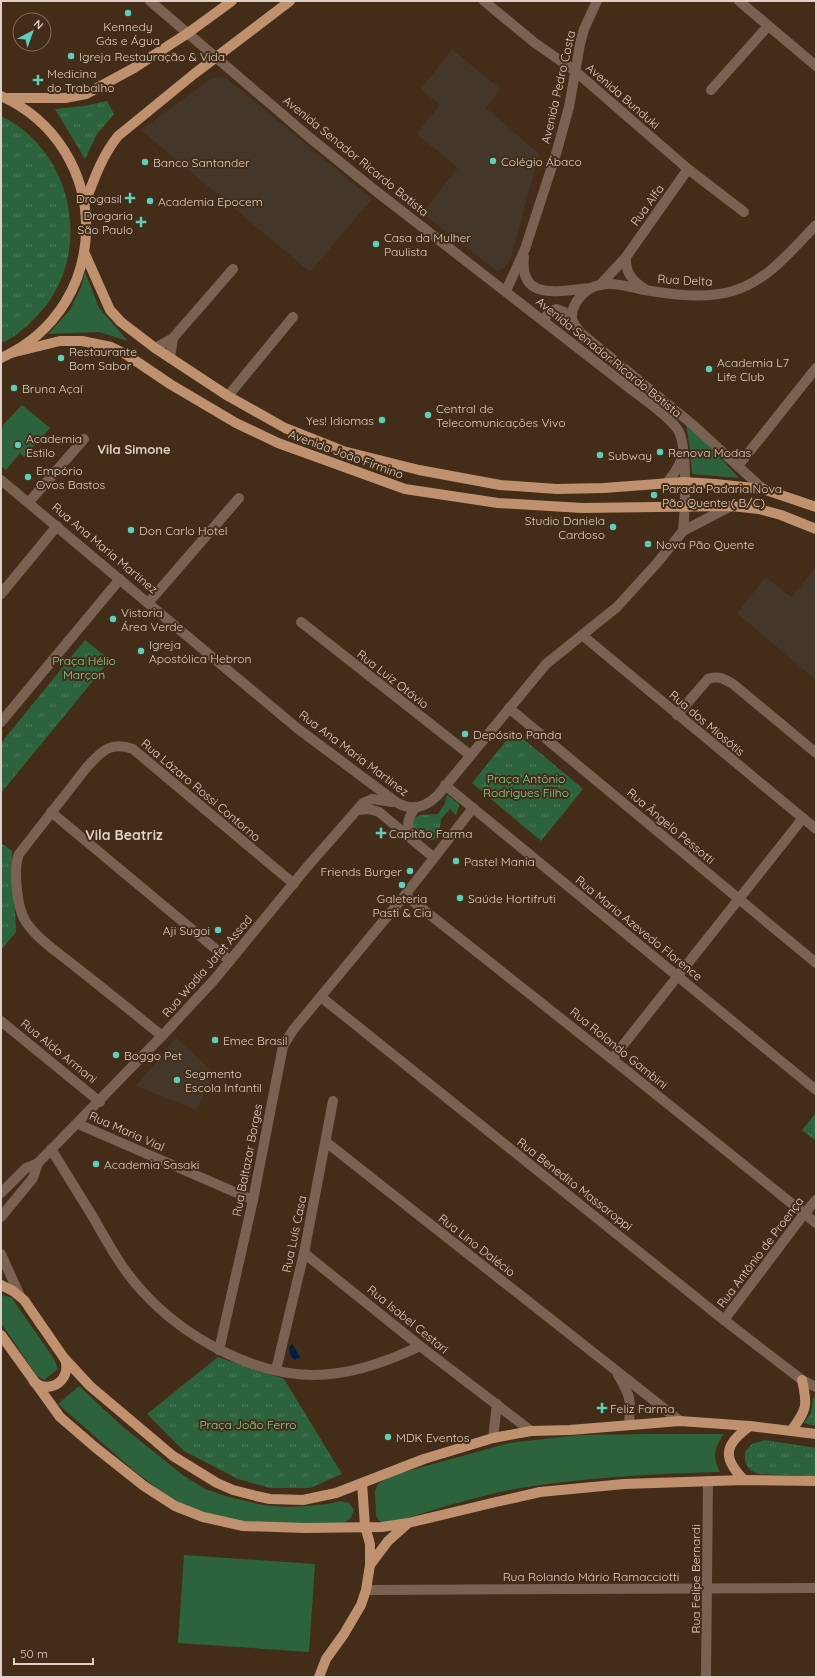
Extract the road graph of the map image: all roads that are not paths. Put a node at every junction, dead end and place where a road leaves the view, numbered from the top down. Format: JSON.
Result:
{"nodes":[{"id":1,"x":150,"y":1,"type":"edge"},
{"id":2,"x":232,"y":1,"type":"edge"},
{"id":3,"x":290,"y":1,"type":"edge"},
{"id":4,"x":484,"y":1,"type":"edge"},
{"id":5,"x":597,"y":1,"type":"edge"},
{"id":6,"x":738,"y":1,"type":"edge"},
{"id":7,"x":768,"y":26,"type":"junction"},
{"id":8,"x":188,"y":33,"type":"junction"},
{"id":9,"x":217,"y":58,"type":"junction"},
{"id":10,"x":816,"y":66,"type":"edge"},
{"id":11,"x":575,"y":71,"type":"junction"},
{"id":12,"x":712,"y":90,"type":"dead end"},
{"id":13,"x":4,"y":97,"type":"edge"},
{"id":14,"x":688,"y":169,"type":"junction"},
{"id":15,"x":85,"y":204,"type":"junction"},
{"id":16,"x":744,"y":212,"type":"dead end"},
{"id":17,"x":816,"y":225,"type":"edge"},
{"id":18,"x":525,"y":249,"type":"junction"},
{"id":19,"x":84,"y":254,"type":"junction"},
{"id":20,"x":626,"y":257,"type":"junction"},
{"id":21,"x":233,"y":269,"type":"dead end"},
{"id":22,"x":595,"y":286,"type":"junction"},
{"id":23,"x":646,"y":290,"type":"junction"},
{"id":24,"x":506,"y":291,"type":"junction"},
{"id":25,"x":293,"y":317,"type":"dead end"},
{"id":26,"x":544,"y":321,"type":"junction"},
{"id":27,"x":573,"y":322,"type":"junction"},
{"id":28,"x":173,"y":338,"type":"junction"},
{"id":29,"x":155,"y":348,"type":"junction"},
{"id":30,"x":6,"y":356,"type":"edge"},
{"id":31,"x":170,"y":358,"type":"junction"},
{"id":32,"x":816,"y":368,"type":"edge"},
{"id":33,"x":228,"y":396,"type":"junction"},
{"id":34,"x":84,"y":440,"type":"dead end"},
{"id":35,"x":684,"y":455,"type":"junction"},
{"id":36,"x":738,"y":466,"type":"junction"},
{"id":37,"x":1,"y":480,"type":"edge"},
{"id":38,"x":684,"y":482,"type":"junction"},
{"id":39,"x":666,"y":484,"type":"junction"},
{"id":40,"x":763,"y":489,"type":"junction"},
{"id":41,"x":239,"y":498,"type":"dead end"},
{"id":42,"x":29,"y":502,"type":"junction"},
{"id":43,"x":731,"y":506,"type":"junction"},
{"id":44,"x":686,"y":507,"type":"junction"},
{"id":45,"x":816,"y":507,"type":"edge"},
{"id":46,"x":57,"y":526,"type":"junction"},
{"id":47,"x":816,"y":529,"type":"edge"},
{"id":48,"x":683,"y":531,"type":"junction"},
{"id":49,"x":120,"y":579,"type":"junction"},
{"id":50,"x":1,"y":594,"type":"edge"},
{"id":51,"x":149,"y":602,"type":"junction"},
{"id":52,"x":301,"y":622,"type":"dead end"},
{"id":53,"x":582,"y":635,"type":"junction"},
{"id":54,"x":509,"y":708,"type":"junction"},
{"id":55,"x":677,"y":715,"type":"junction"},
{"id":56,"x":1,"y":722,"type":"edge"},
{"id":57,"x":816,"y":753,"type":"edge"},
{"id":58,"x":470,"y":755,"type":"junction"},
{"id":59,"x":445,"y":785,"type":"junction"},
{"id":60,"x":396,"y":802,"type":"junction"},
{"id":61,"x":416,"y":807,"type":"junction"},
{"id":62,"x":473,"y":808,"type":"junction"},
{"id":63,"x":357,"y":810,"type":"junction"},
{"id":64,"x":51,"y":812,"type":"junction"},
{"id":65,"x":803,"y":818,"type":"junction"},
{"id":66,"x":816,"y":830,"type":"edge"},
{"id":67,"x":410,"y":837,"type":"junction"},
{"id":68,"x":433,"y":857,"type":"junction"},
{"id":69,"x":294,"y":884,"type":"junction"},
{"id":70,"x":405,"y":895,"type":"junction"},
{"id":71,"x":739,"y":899,"type":"junction"},
{"id":72,"x":230,"y":961,"type":"junction"},
{"id":73,"x":816,"y":963,"type":"edge"},
{"id":74,"x":678,"y":976,"type":"junction"},
{"id":75,"x":321,"y":997,"type":"junction"},
{"id":76,"x":1,"y":1021,"type":"edge"},
{"id":77,"x":162,"y":1036,"type":"junction"},
{"id":78,"x":612,"y":1059,"type":"junction"},
{"id":79,"x":816,"y":1090,"type":"edge"},
{"id":80,"x":333,"y":1101,"type":"dead end"},
{"id":81,"x":100,"y":1102,"type":"junction"},
{"id":82,"x":78,"y":1124,"type":"junction"},
{"id":83,"x":326,"y":1142,"type":"junction"},
{"id":84,"x":51,"y":1149,"type":"junction"},
{"id":85,"x":38,"y":1163,"type":"junction"},
{"id":86,"x":1,"y":1193,"type":"edge"},
{"id":87,"x":253,"y":1200,"type":"junction"},
{"id":88,"x":816,"y":1200,"type":"edge"},
{"id":89,"x":804,"y":1214,"type":"junction"},
{"id":90,"x":1,"y":1216,"type":"edge"},
{"id":91,"x":816,"y":1224,"type":"edge"},
{"id":92,"x":304,"y":1253,"type":"junction"},
{"id":93,"x":1,"y":1254,"type":"edge"},
{"id":94,"x":3,"y":1286,"type":"edge"},
{"id":95,"x":20,"y":1296,"type":"junction"},
{"id":96,"x":724,"y":1320,"type":"junction"},
{"id":97,"x":1,"y":1335,"type":"edge"},
{"id":98,"x":420,"y":1346,"type":"junction"},
{"id":99,"x":219,"y":1350,"type":"junction"},
{"id":100,"x":64,"y":1358,"type":"junction"},
{"id":101,"x":613,"y":1368,"type":"junction"},
{"id":102,"x":276,"y":1370,"type":"junction"},
{"id":103,"x":802,"y":1380,"type":"junction"},
{"id":104,"x":34,"y":1382,"type":"junction"},
{"id":105,"x":816,"y":1387,"type":"edge"},
{"id":106,"x":497,"y":1404,"type":"junction"},
{"id":107,"x":680,"y":1421,"type":"junction"},
{"id":108,"x":629,"y":1424,"type":"junction"},
{"id":109,"x":750,"y":1426,"type":"junction"},
{"id":110,"x":531,"y":1431,"type":"junction"},
{"id":111,"x":791,"y":1431,"type":"junction"},
{"id":112,"x":816,"y":1434,"type":"edge"},
{"id":113,"x":493,"y":1438,"type":"junction"},
{"id":114,"x":744,"y":1480,"type":"junction"},
{"id":115,"x":708,"y":1481,"type":"junction"},
{"id":116,"x":816,"y":1481,"type":"edge"},
{"id":117,"x":362,"y":1483,"type":"junction"},
{"id":118,"x":408,"y":1523,"type":"junction"},
{"id":119,"x":365,"y":1526,"type":"junction"},
{"id":120,"x":370,"y":1565,"type":"junction"},
{"id":121,"x":708,"y":1588,"type":"junction"},
{"id":122,"x":816,"y":1588,"type":"edge"},
{"id":123,"x":366,"y":1590,"type":"junction"},
{"id":124,"x":319,"y":1677,"type":"edge"},
{"id":125,"x":706,"y":1677,"type":"edge"}],
"edges":[{"from":1,"to":8,"type":"street","name":"Avenida Senador Ricardo Batista"},
{"from":2,"to":8,"type":"main road"},
{"from":3,"to":9,"type":"main road"},
{"from":4,"to":11,"type":"street","name":"Avenida Bunduki"},
{"from":5,"to":11,"type":"street","name":"Avenida Pedro Costa"},
{"from":6,"to":7,"type":"street"},
{"from":7,"to":10,"type":"street"},
{"from":7,"to":12,"type":"street"},
{"from":8,"to":9,"type":"street","name":"Avenida Senador Ricardo Batista"},
{"from":8,"to":13,"type":"main road"},
{"from":9,"to":15,"type":"main road"},
{"from":9,"to":24,"type":"street","name":"Avenida Senador Ricardo Batista"},
{"from":11,"to":14,"type":"street","name":"Avenida Bunduki"},
{"from":11,"to":18,"type":"street","name":"Avenida Pedro Costa"},
{"from":13,"to":15,"type":"main road"},
{"from":14,"to":16,"type":"street","name":"Avenida Bunduki"},
{"from":14,"to":20,"type":"street","name":"Rua Alfa"},
{"from":15,"to":19,"type":"main road"},
{"from":17,"to":23,"type":"street","name":"Rua Delta"},
{"from":18,"to":22,"type":"street","name":"Rua Delta"},
{"from":18,"to":24,"type":"street"},
{"from":19,"to":29,"type":"main road","name":"Avenida João Firmino"},
{"from":19,"to":30,"type":"main road"},
{"from":20,"to":22,"type":"street","name":"Rua Alfa"},
{"from":20,"to":23,"type":"street"},
{"from":21,"to":28,"type":"street"},
{"from":22,"to":23,"type":"street","name":"Rua Delta"},
{"from":22,"to":27,"type":"street","name":"Avenida Senador Ricardo Batista"},
{"from":24,"to":26,"type":"street","name":"Avenida Senador Ricardo Batista"},
{"from":25,"to":33,"type":"street"},
{"from":26,"to":27,"type":"street"},
{"from":26,"to":35,"type":"street","name":"Avenida Senador Ricardo Batista"},
{"from":27,"to":36,"type":"street","name":"Avenida Senador Ricardo Batista"},
{"from":28,"to":29,"type":"street"},
{"from":28,"to":31,"type":"street"},
{"from":29,"to":31,"type":"main road","name":"Avenida João Firmino"},
{"from":30,"to":44,"type":"main road","name":"Avenida João Firmino"},
{"from":31,"to":33,"type":"main road","name":"Avenida João Firmino"},
{"from":32,"to":36,"type":"street"},
{"from":33,"to":39,"type":"main road","name":"Avenida João Firmino"},
{"from":34,"to":42,"type":"street"},
{"from":35,"to":38,"type":"street","name":"Avenida Senador Ricardo Batista"},
{"from":35,"to":39,"type":"street"},
{"from":36,"to":40,"type":"street","name":"Avenida Senador Ricardo Batista"},
{"from":37,"to":42,"type":"street","name":"Rua Ana Maria Martinez"},
{"from":38,"to":39,"type":"main road","name":"Avenida João Firmino"},
{"from":38,"to":40,"type":"main road","name":"Avenida João Firmino"},
{"from":38,"to":44,"type":"street"},
{"from":40,"to":45,"type":"main road","name":"Avenida João Firmino"},
{"from":41,"to":51,"type":"street"},
{"from":42,"to":46,"type":"street","name":"Rua Ana Maria Martinez"},
{"from":43,"to":44,"type":"main road","name":"Avenida João Firmino"},
{"from":43,"to":47,"type":"main road","name":"Avenida João Firmino"},
{"from":43,"to":48,"type":"street","name":"Rua Ana Maria Martinez"},
{"from":44,"to":48,"type":"street"},
{"from":46,"to":49,"type":"street","name":"Rua Ana Maria Martinez"},
{"from":46,"to":50,"type":"street"},
{"from":48,"to":53,"type":"street","name":"Rua Ana Maria Martinez"},
{"from":49,"to":51,"type":"street","name":"Rua Ana Maria Martinez"},
{"from":49,"to":56,"type":"street"},
{"from":51,"to":60,"type":"street","name":"Rua Ana Maria Martinez"},
{"from":52,"to":58,"type":"street","name":"Rua Luiz Otávio"},
{"from":53,"to":54,"type":"street","name":"Rua Ana Maria Martinez"},
{"from":53,"to":55,"type":"street","name":"Rua dos Miosótis"},
{"from":54,"to":58,"type":"street","name":"Rua Ana Maria Martinez"},
{"from":54,"to":71,"type":"street","name":"Rua Ângelo Pessotti"},
{"from":55,"to":57,"type":"street"},
{"from":55,"to":65,"type":"street","name":"Rua dos Miosótis"},
{"from":58,"to":59,"type":"street","name":"Rua Ana Maria Martinez"},
{"from":59,"to":61,"type":"street","name":"Rua Ana Maria Martinez"},
{"from":59,"to":62,"type":"street","name":"Rua Maria Azevedo Florence"},
{"from":60,"to":61,"type":"street","name":"Rua Ana Maria Martinez"},
{"from":60,"to":63,"type":"street","name":"Rua Wadia Jafet Assad"},
{"from":61,"to":67,"type":"street"},
{"from":62,"to":68,"type":"street","name":"Rua Baltazar Borges"},
{"from":62,"to":74,"type":"street","name":"Rua Maria Azevedo Florence"},
{"from":63,"to":67,"type":"street"},
{"from":63,"to":69,"type":"street","name":"Rua Wadia Jafet Assad"},
{"from":64,"to":69,"type":"street","name":"Rua Lázaro Rossi Contorno"},
{"from":64,"to":72,"type":"street"},
{"from":64,"to":77,"type":"street","name":"Rua Lázaro Rossi Contorno"},
{"from":65,"to":66,"type":"street","name":"Rua dos Miosótis"},
{"from":65,"to":71,"type":"street"},
{"from":67,"to":68,"type":"street"},
{"from":68,"to":70,"type":"street","name":"Rua Baltazar Borges"},
{"from":69,"to":72,"type":"street","name":"Rua Wadia Jafet Assad"},
{"from":70,"to":75,"type":"street","name":"Rua Baltazar Borges"},
{"from":70,"to":78,"type":"street","name":"Rua Rolando Gambini"},
{"from":71,"to":73,"type":"street","name":"Rua Ângelo Pessotti"},
{"from":71,"to":74,"type":"street"},
{"from":72,"to":77,"type":"street","name":"Rua Wadia Jafet Assad"},
{"from":74,"to":78,"type":"street"},
{"from":74,"to":79,"type":"street","name":"Rua Maria Azevedo Florence"},
{"from":75,"to":87,"type":"street","name":"Rua Baltazar Borges"},
{"from":75,"to":96,"type":"street","name":"Rua Benedito Massaroppi"},
{"from":76,"to":81,"type":"street","name":"Rua Aldo Armani"},
{"from":77,"to":81,"type":"street","name":"Rua Wadia Jafet Assad"},
{"from":78,"to":89,"type":"street","name":"Rua Rolando Gambini"},
{"from":80,"to":83,"type":"street","name":"Rua Luís Casa"},
{"from":81,"to":82,"type":"street","name":"Rua Wadia Jafet Assad"},
{"from":82,"to":84,"type":"street","name":"Rua Wadia Jafet Assad"},
{"from":82,"to":87,"type":"street","name":"Rua Maria Vial"},
{"from":83,"to":92,"type":"street","name":"Rua Luís Casa"},
{"from":83,"to":101,"type":"street","name":"Rua Lino Dalécio"},
{"from":84,"to":85,"type":"street","name":"Rua Wadia Jafet Assad"},
{"from":84,"to":99,"type":"street"},
{"from":85,"to":86,"type":"street","name":"Rua Wadia Jafet Assad"},
{"from":85,"to":90,"type":"street","name":"Rua Wadia Jafet Assad"},
{"from":87,"to":99,"type":"street","name":"Rua Baltazar Borges"},
{"from":88,"to":89,"type":"street","name":"Rua Antônio de Proença"},
{"from":89,"to":91,"type":"street","name":"Rua Rolando Gambini"},
{"from":89,"to":96,"type":"street","name":"Rua Antônio de Proença"},
{"from":92,"to":98,"type":"street","name":"Rua Isabel Cestari"},
{"from":92,"to":102,"type":"street","name":"Rua Luís Casa"},
{"from":93,"to":95,"type":"street"},
{"from":94,"to":95,"type":"main road"},
{"from":95,"to":100,"type":"main road"},
{"from":96,"to":103,"type":"street","name":"Rua Benedito Massaroppi"},
{"from":97,"to":104,"type":"main road"},
{"from":98,"to":102,"type":"street"},
{"from":98,"to":106,"type":"street","name":"Rua Isabel Cestari"},
{"from":99,"to":102,"type":"street"},
{"from":100,"to":104,"type":"main road"},
{"from":100,"to":117,"type":"main road"},
{"from":101,"to":107,"type":"street","name":"Rua Lino Dalécio"},
{"from":101,"to":108,"type":"street","name":"Rua Lino Dalécio"},
{"from":103,"to":105,"type":"street","name":"Rua Benedito Massaroppi"},
{"from":103,"to":111,"type":"main road"},
{"from":104,"to":119,"type":"main road"},
{"from":106,"to":110,"type":"street","name":"Rua Isabel Cestari"},
{"from":106,"to":113,"type":"street"},
{"from":107,"to":108,"type":"main road"},
{"from":107,"to":109,"type":"main road"},
{"from":108,"to":110,"type":"main road"},
{"from":109,"to":111,"type":"main road"},
{"from":109,"to":114,"type":"main road"},
{"from":110,"to":113,"type":"main road"},
{"from":111,"to":112,"type":"main road"},
{"from":113,"to":117,"type":"main road"},
{"from":114,"to":115,"type":"main road"},
{"from":114,"to":116,"type":"main road"},
{"from":115,"to":118,"type":"main road"},
{"from":115,"to":121,"type":"street","name":"Rua Felipe Bernardi"},
{"from":117,"to":119,"type":"main road"},
{"from":118,"to":119,"type":"main road"},
{"from":118,"to":120,"type":"main road"},
{"from":119,"to":120,"type":"main road"},
{"from":120,"to":123,"type":"main road"},
{"from":121,"to":122,"type":"street","name":"Rua Rolando Mário Ramacciotti"},
{"from":121,"to":123,"type":"street","name":"Rua Rolando Mário Ramacciotti"},
{"from":121,"to":125,"type":"street","name":"Rua Felipe Bernardi"},
{"from":123,"to":124,"type":"main road"}]}
